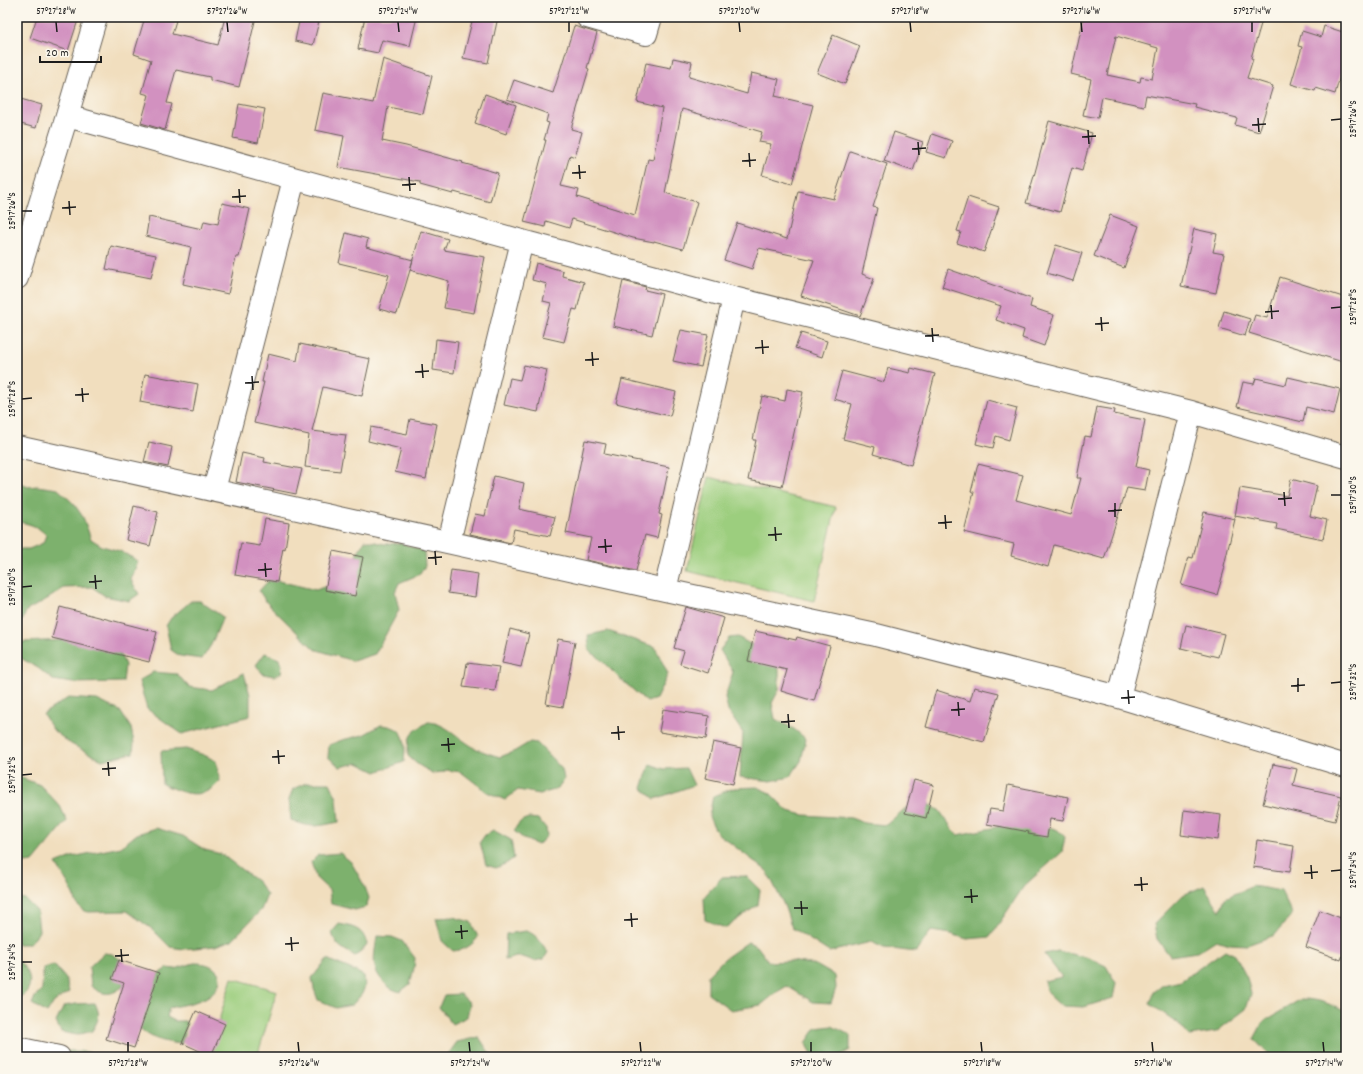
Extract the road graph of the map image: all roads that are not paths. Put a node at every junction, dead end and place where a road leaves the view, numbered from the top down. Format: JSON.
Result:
{"nodes":[{"id":1,"x":96,"y":17,"type":"edge"},
{"id":2,"x":587,"y":17,"type":"edge"},
{"id":3,"x":651,"y":17,"type":"edge"},
{"id":4,"x":68,"y":116,"type":"junction"},
{"id":5,"x":294,"y":178,"type":"junction"},
{"id":6,"x":522,"y":241,"type":"junction"},
{"id":7,"x":17,"y":278,"type":"edge"},
{"id":8,"x":734,"y":298,"type":"junction"},
{"id":9,"x":1191,"y":412,"type":"junction"},
{"id":10,"x":17,"y":447,"type":"edge"},
{"id":11,"x":1346,"y":458,"type":"edge"},
{"id":12,"x":214,"y":490,"type":"junction"},
{"id":13,"x":450,"y":542,"type":"junction"},
{"id":14,"x":665,"y":590,"type":"junction"},
{"id":15,"x":1119,"y":696,"type":"junction"},
{"id":16,"x":1346,"y":766,"type":"edge"},
{"id":17,"x":17,"y":1048,"type":"edge"},
{"id":18,"x":59,"y":1057,"type":"edge"}],
"edges":[{"from":1,"to":4,"type":"street"},
{"from":2,"to":3,"type":"street"},
{"from":4,"to":5,"type":"street"},
{"from":4,"to":7,"type":"street"},
{"from":5,"to":6,"type":"street"},
{"from":5,"to":12,"type":"street"},
{"from":6,"to":8,"type":"street"},
{"from":6,"to":13,"type":"street"},
{"from":8,"to":9,"type":"street"},
{"from":8,"to":14,"type":"street"},
{"from":9,"to":11,"type":"street"},
{"from":9,"to":15,"type":"street"},
{"from":10,"to":12,"type":"street"},
{"from":12,"to":13,"type":"street"},
{"from":13,"to":14,"type":"street"},
{"from":14,"to":15,"type":"street"},
{"from":15,"to":16,"type":"street"},
{"from":17,"to":18,"type":"street"}]}
